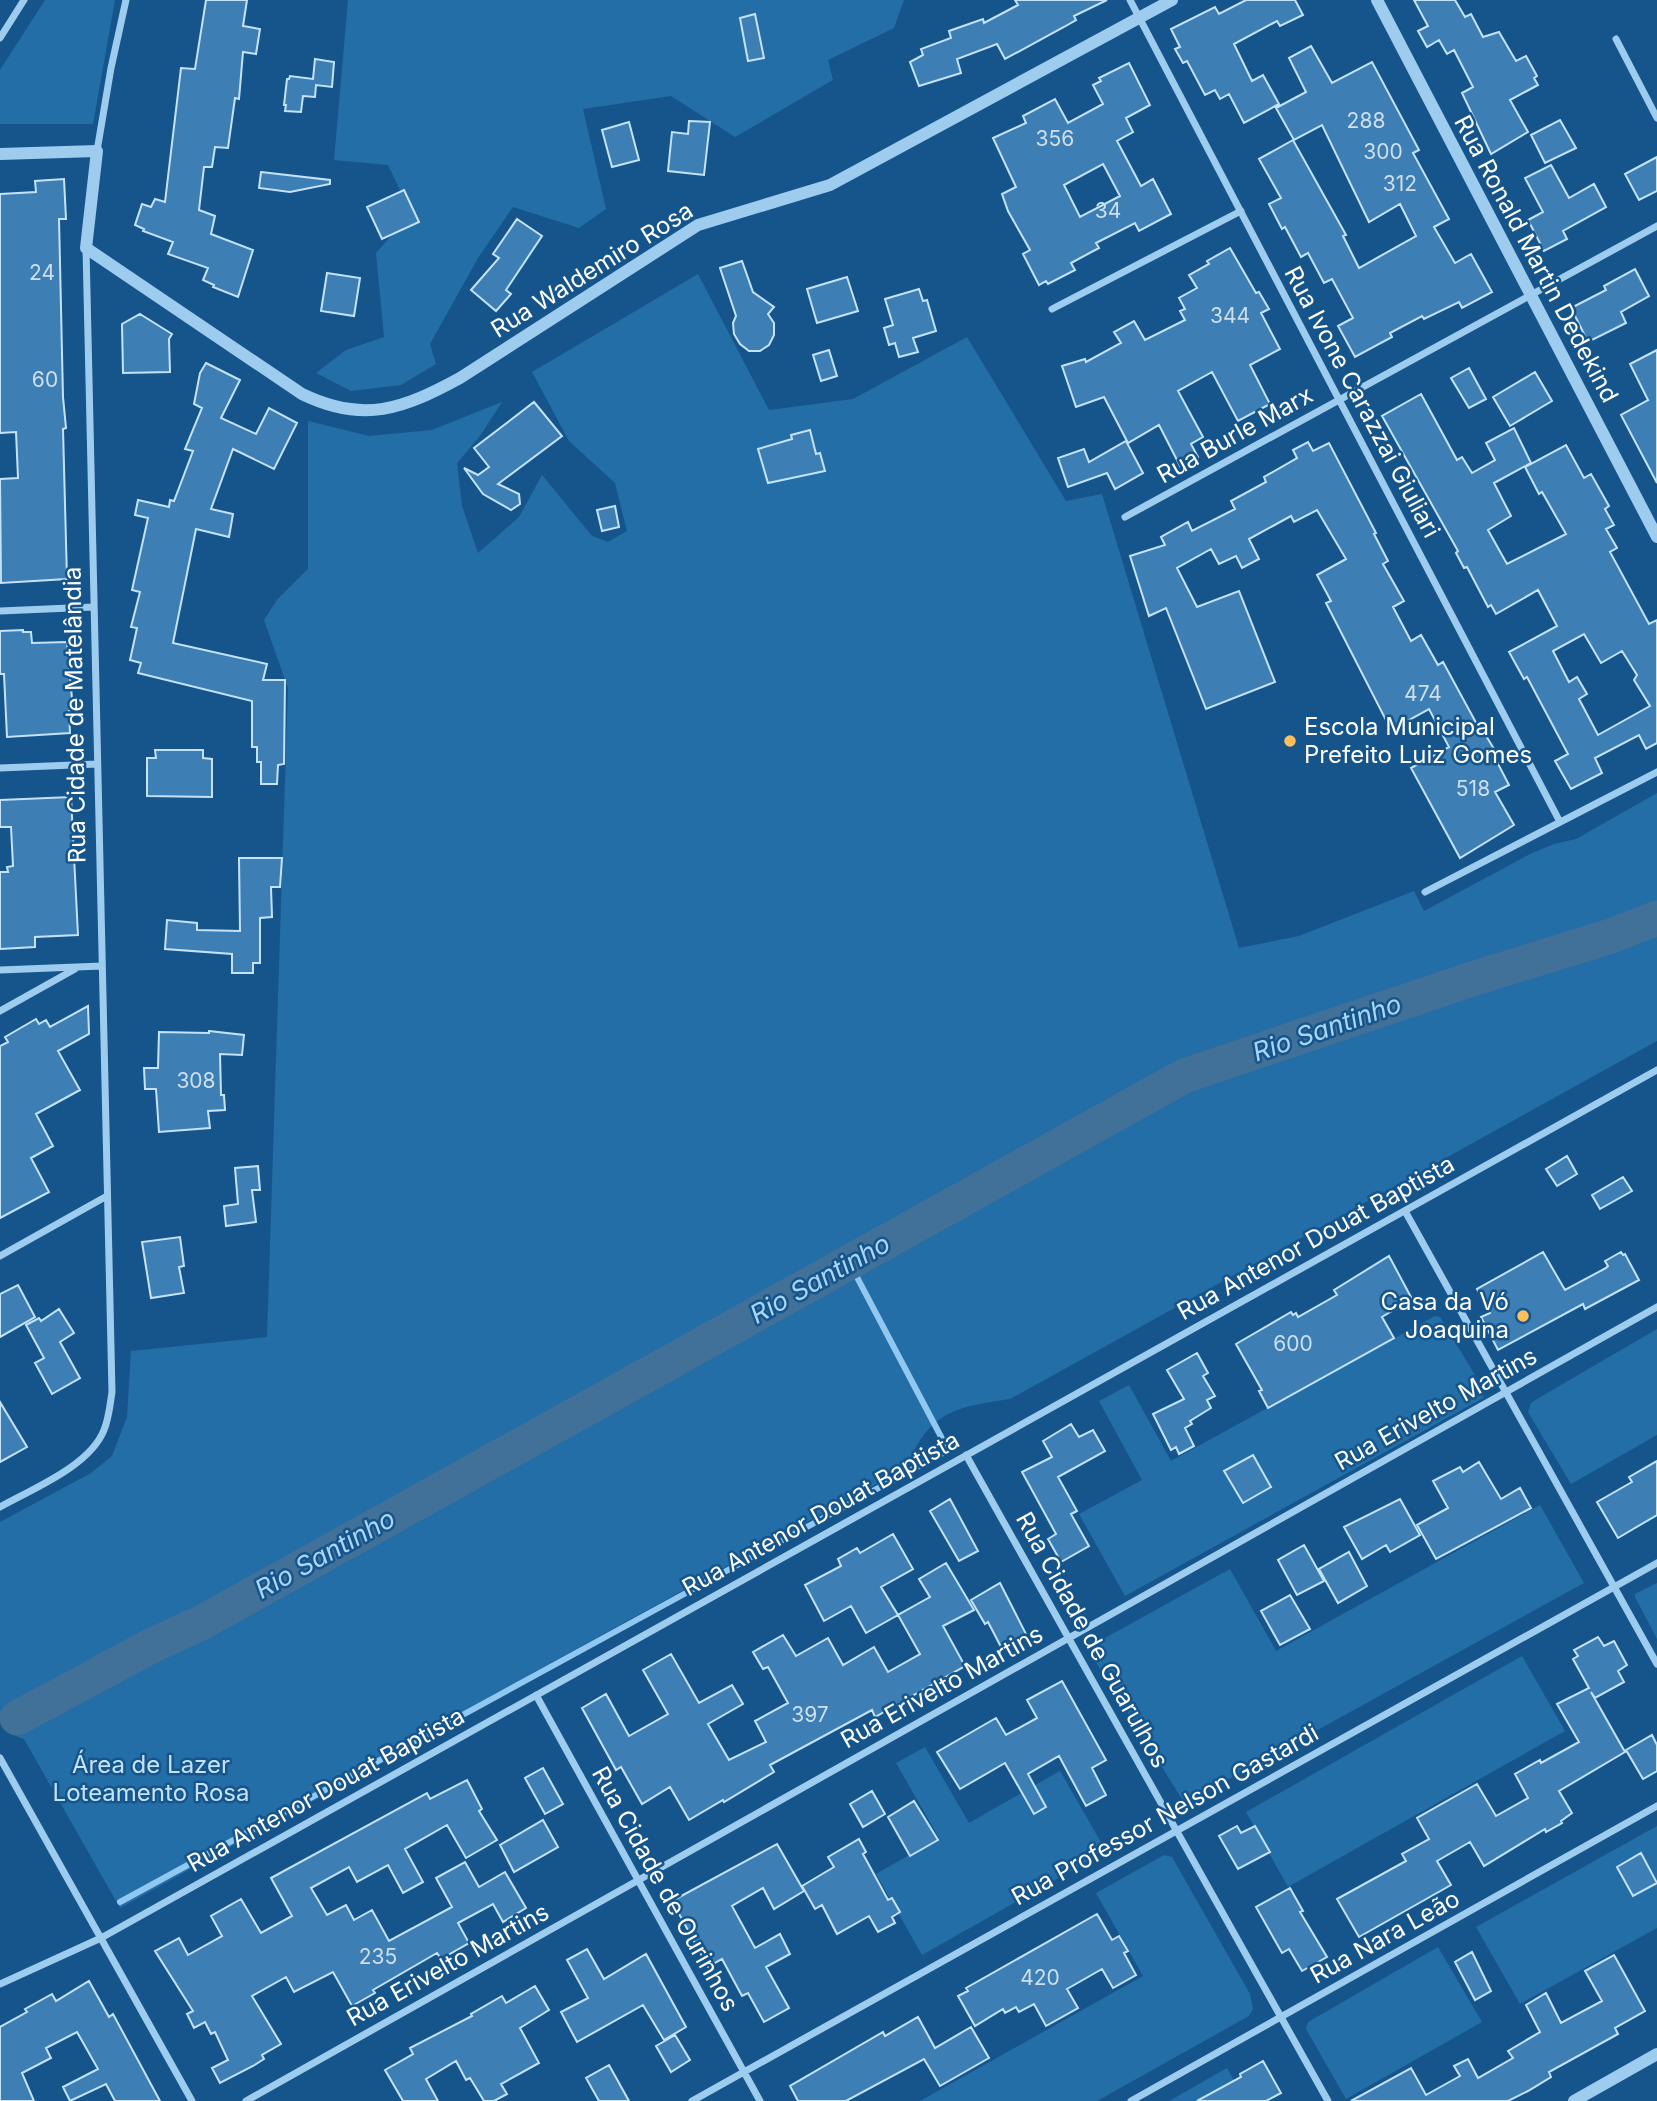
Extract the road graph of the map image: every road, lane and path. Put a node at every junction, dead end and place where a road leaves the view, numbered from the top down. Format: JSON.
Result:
{"nodes":[{"id":1,"x":23,"y":0,"type":"edge"},
{"id":2,"x":126,"y":0,"type":"edge"},
{"id":3,"x":1130,"y":0,"type":"edge"},
{"id":4,"x":1172,"y":0,"type":"edge"},
{"id":5,"x":1377,"y":0,"type":"edge"},
{"id":6,"x":1140,"y":18,"type":"junction"},
{"id":7,"x":0,"y":38,"type":"edge"},
{"id":8,"x":1616,"y":39,"type":"dead end"},
{"id":9,"x":1657,"y":118,"type":"edge"},
{"id":10,"x":97,"y":150,"type":"junction"},
{"id":11,"x":0,"y":154,"type":"edge"},
{"id":12,"x":1241,"y":211,"type":"junction"},
{"id":13,"x":1657,"y":226,"type":"edge"},
{"id":14,"x":86,"y":248,"type":"junction"},
{"id":15,"x":1530,"y":295,"type":"junction"},
{"id":16,"x":1052,"y":309,"type":"dead end"},
{"id":17,"x":1339,"y":400,"type":"junction"},
{"id":18,"x":1125,"y":517,"type":"dead end"},
{"id":19,"x":1657,"y":537,"type":"edge"},
{"id":20,"x":93,"y":607,"type":"junction"},
{"id":21,"x":0,"y":611,"type":"edge"},
{"id":22,"x":97,"y":764,"type":"junction"},
{"id":23,"x":0,"y":768,"type":"edge"},
{"id":24,"x":1657,"y":772,"type":"edge"},
{"id":25,"x":1560,"y":822,"type":"junction"},
{"id":26,"x":1425,"y":892,"type":"dead end"},
{"id":27,"x":102,"y":966,"type":"junction"},
{"id":28,"x":78,"y":967,"type":"junction"},
{"id":29,"x":0,"y":970,"type":"edge"},
{"id":30,"x":0,"y":1011,"type":"edge"},
{"id":31,"x":1657,"y":1070,"type":"edge"},
{"id":32,"x":107,"y":1196,"type":"junction"},
{"id":33,"x":1405,"y":1211,"type":"junction"},
{"id":34,"x":0,"y":1256,"type":"edge"},
{"id":35,"x":1657,"y":1307,"type":"edge"},
{"id":36,"x":1506,"y":1392,"type":"junction"},
{"id":37,"x":966,"y":1455,"type":"junction"},
{"id":38,"x":0,"y":1507,"type":"edge"},
{"id":39,"x":1657,"y":1563,"type":"edge"},
{"id":40,"x":1614,"y":1587,"type":"junction"},
{"id":41,"x":1069,"y":1638,"type":"junction"},
{"id":42,"x":1657,"y":1664,"type":"edge"},
{"id":43,"x":536,"y":1695,"type":"junction"},
{"id":44,"x":0,"y":1758,"type":"edge"},
{"id":45,"x":1657,"y":1806,"type":"edge"},
{"id":46,"x":1177,"y":1831,"type":"junction"},
{"id":47,"x":638,"y":1880,"type":"junction"},
{"id":48,"x":101,"y":1938,"type":"junction"},
{"id":49,"x":0,"y":1984,"type":"edge"},
{"id":50,"x":1281,"y":2017,"type":"junction"},
{"id":51,"x":1657,"y":2054,"type":"edge"},
{"id":52,"x":744,"y":2072,"type":"junction"},
{"id":53,"x":192,"y":2101,"type":"edge"},
{"id":54,"x":246,"y":2101,"type":"edge"},
{"id":55,"x":692,"y":2101,"type":"edge"},
{"id":56,"x":760,"y":2101,"type":"edge"},
{"id":57,"x":1131,"y":2101,"type":"edge"},
{"id":58,"x":1328,"y":2101,"type":"edge"},
{"id":59,"x":1574,"y":2101,"type":"edge"}],
"edges":[{"from":1,"to":7,"type":"street"},
{"from":2,"to":10,"type":"street","name":"Rua Cidade de Matelândia"},
{"from":3,"to":6,"type":"street","name":"Rua Ivone Carazzai Giuliari"},
{"from":4,"to":6,"type":"street","name":"Rua Waldemiro Rosa"},
{"from":5,"to":15,"type":"street","name":"Rua Ronald Martin Dedekind"},
{"from":6,"to":12,"type":"street","name":"Rua Ivone Carazzai Giuliari"},
{"from":6,"to":14,"type":"street","name":"Rua Waldemiro Rosa"},
{"from":8,"to":9,"type":"street"},
{"from":10,"to":11,"type":"street"},
{"from":10,"to":14,"type":"street","name":"Rua Cidade de Matelândia"},
{"from":12,"to":16,"type":"street"},
{"from":12,"to":17,"type":"street","name":"Rua Ivone Carazzai Giuliari"},
{"from":13,"to":15,"type":"street","name":"Rua Burle Marx"},
{"from":14,"to":20,"type":"street","name":"Rua Cidade de Matelândia"},
{"from":15,"to":17,"type":"street","name":"Rua Burle Marx"},
{"from":15,"to":19,"type":"street","name":"Rua Ronald Martin Dedekind"},
{"from":17,"to":18,"type":"street","name":"Rua Burle Marx"},
{"from":17,"to":25,"type":"street","name":"Rua Ivone Carazzai Giuliari"},
{"from":20,"to":21,"type":"street"},
{"from":20,"to":22,"type":"street","name":"Rua Cidade de Matelândia"},
{"from":22,"to":23,"type":"street"},
{"from":22,"to":27,"type":"street","name":"Rua Cidade de Matelândia"},
{"from":24,"to":25,"type":"street"},
{"from":25,"to":26,"type":"street"},
{"from":27,"to":28,"type":"street"},
{"from":27,"to":32,"type":"street","name":"Rua Cidade de Matelândia"},
{"from":28,"to":29,"type":"street"},
{"from":28,"to":30,"type":"street"},
{"from":31,"to":33,"type":"street","name":"Rua Antenor Douat Baptista"},
{"from":32,"to":34,"type":"street"},
{"from":32,"to":38,"type":"street","name":"Rua Cidade de Matelândia"},
{"from":33,"to":36,"type":"street"},
{"from":33,"to":37,"type":"street","name":"Rua Antenor Douat Baptista"},
{"from":35,"to":36,"type":"street","name":"Rua Erivelto Martins"},
{"from":36,"to":40,"type":"street"},
{"from":36,"to":41,"type":"street","name":"Rua Erivelto Martins"},
{"from":37,"to":41,"type":"street","name":"Rua Cidade de Guarulhos"},
{"from":37,"to":43,"type":"street","name":"Rua Antenor Douat Baptista"},
{"from":39,"to":40,"type":"street","name":"Rua Professor Nelson Gastardi"},
{"from":40,"to":42,"type":"street"},
{"from":40,"to":46,"type":"street","name":"Rua Professor Nelson Gastardi"},
{"from":41,"to":46,"type":"street","name":"Rua Cidade de Guarulhos"},
{"from":41,"to":47,"type":"street","name":"Rua Erivelto Martins"},
{"from":43,"to":47,"type":"street","name":"Rua Cidade de Ourinhos"},
{"from":43,"to":48,"type":"street","name":"Rua Antenor Douat Baptista"},
{"from":44,"to":48,"type":"street"},
{"from":45,"to":50,"type":"street","name":"Rua Nara Leão"},
{"from":46,"to":50,"type":"street","name":"Rua Cidade de Guarulhos"},
{"from":46,"to":52,"type":"street","name":"Rua Professor Nelson Gastardi"},
{"from":47,"to":52,"type":"street","name":"Rua Cidade de Ourinhos"},
{"from":47,"to":54,"type":"street","name":"Rua Erivelto Martins"},
{"from":48,"to":49,"type":"street","name":"Rua Antenor Douat Baptista"},
{"from":48,"to":53,"type":"street"},
{"from":50,"to":57,"type":"street","name":"Rua Nara Leão"},
{"from":50,"to":58,"type":"street","name":"Rua Cidade de Guarulhos"},
{"from":51,"to":59,"type":"street"},
{"from":52,"to":55,"type":"street","name":"Rua Professor Nelson Gastardi"},
{"from":52,"to":56,"type":"street","name":"Rua Cidade de Ourinhos"}]}
